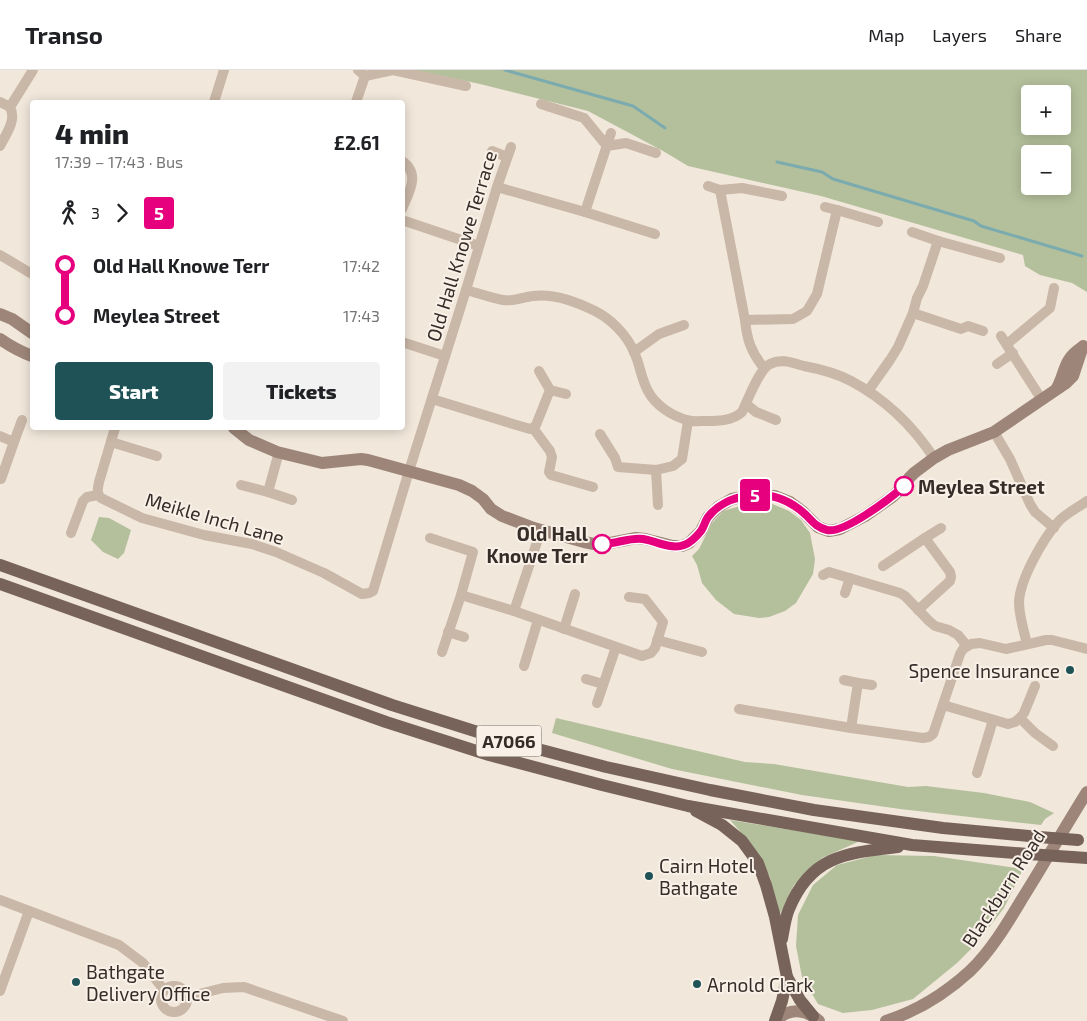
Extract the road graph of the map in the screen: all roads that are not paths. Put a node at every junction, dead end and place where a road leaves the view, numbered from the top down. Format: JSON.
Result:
{"nodes":[{"id":1,"x":33,"y":70,"type":"edge"},
{"id":2,"x":224,"y":70,"type":"edge"},
{"id":3,"x":362,"y":73,"type":"edge"},
{"id":4,"x":466,"y":86,"type":"dead end"},
{"id":5,"x":215,"y":100,"type":"edge"},
{"id":6,"x":356,"y":100,"type":"edge"},
{"id":7,"x":0,"y":102,"type":"edge"},
{"id":8,"x":542,"y":104,"type":"dead end"},
{"id":9,"x":10,"y":107,"type":"junction"},
{"id":10,"x":611,"y":133,"type":"dead end"},
{"id":11,"x":0,"y":146,"type":"edge"},
{"id":12,"x":607,"y":146,"type":"junction"},
{"id":13,"x":492,"y":151,"type":"dead end"},
{"id":14,"x":656,"y":153,"type":"dead end"},
{"id":15,"x":405,"y":163,"type":"edge"},
{"id":16,"x":708,"y":186,"type":"dead end"},
{"id":17,"x":497,"y":187,"type":"junction"},
{"id":18,"x":720,"y":190,"type":"junction"},
{"id":19,"x":782,"y":196,"type":"dead end"},
{"id":20,"x":405,"y":201,"type":"edge"},
{"id":21,"x":825,"y":207,"type":"dead end"},
{"id":22,"x":837,"y":210,"type":"junction"},
{"id":23,"x":585,"y":212,"type":"junction"},
{"id":24,"x":405,"y":221,"type":"edge"},
{"id":25,"x":878,"y":222,"type":"dead end"},
{"id":26,"x":912,"y":232,"type":"dead end"},
{"id":27,"x":655,"y":234,"type":"dead end"},
{"id":28,"x":938,"y":241,"type":"junction"},
{"id":29,"x":479,"y":246,"type":"junction"},
{"id":30,"x":0,"y":255,"type":"edge"},
{"id":31,"x":1000,"y":258,"type":"dead end"},
{"id":32,"x":30,"y":273,"type":"edge"},
{"id":33,"x":1054,"y":288,"type":"dead end"},
{"id":34,"x":466,"y":290,"type":"junction"},
{"id":35,"x":913,"y":313,"type":"junction"},
{"id":36,"x":0,"y":314,"type":"edge"},
{"id":37,"x":745,"y":320,"type":"junction"},
{"id":38,"x":684,"y":325,"type":"dead end"},
{"id":39,"x":983,"y":331,"type":"dead end"},
{"id":40,"x":30,"y":332,"type":"edge"},
{"id":41,"x":0,"y":339,"type":"edge"},
{"id":42,"x":405,"y":343,"type":"edge"},
{"id":43,"x":1085,"y":345,"type":"edge"},
{"id":44,"x":634,"y":352,"type":"junction"},
{"id":45,"x":1013,"y":354,"type":"junction"},
{"id":46,"x":30,"y":355,"type":"edge"},
{"id":47,"x":445,"y":356,"type":"junction"},
{"id":48,"x":997,"y":364,"type":"dead end"},
{"id":49,"x":764,"y":368,"type":"junction"},
{"id":50,"x":539,"y":371,"type":"dead end"},
{"id":51,"x":550,"y":390,"type":"junction"},
{"id":52,"x":868,"y":391,"type":"junction"},
{"id":53,"x":566,"y":394,"type":"dead end"},
{"id":54,"x":432,"y":399,"type":"junction"},
{"id":55,"x":1042,"y":400,"type":"junction"},
{"id":56,"x":746,"y":404,"type":"junction"},
{"id":57,"x":22,"y":420,"type":"dead end"},
{"id":58,"x":776,"y":420,"type":"dead end"},
{"id":59,"x":688,"y":421,"type":"junction"},
{"id":60,"x":533,"y":428,"type":"junction"},
{"id":61,"x":114,"y":430,"type":"edge"},
{"id":62,"x":236,"y":430,"type":"edge"},
{"id":63,"x":994,"y":432,"type":"junction"},
{"id":64,"x":600,"y":434,"type":"dead end"},
{"id":65,"x":0,"y":436,"type":"edge"},
{"id":66,"x":14,"y":442,"type":"junction"},
{"id":67,"x":111,"y":442,"type":"junction"},
{"id":68,"x":279,"y":452,"type":"junction"},
{"id":69,"x":157,"y":456,"type":"dead end"},
{"id":70,"x":934,"y":458,"type":"junction"},
{"id":71,"x":656,"y":470,"type":"junction"},
{"id":72,"x":409,"y":471,"type":"junction"},
{"id":73,"x":1,"y":479,"type":"dead end"},
{"id":74,"x":241,"y":485,"type":"dead end"},
{"id":75,"x":592,"y":487,"type":"dead end"},
{"id":76,"x":268,"y":492,"type":"junction"},
{"id":77,"x":98,"y":495,"type":"junction"},
{"id":78,"x":292,"y":500,"type":"dead end"},
{"id":79,"x":1087,"y":501,"type":"edge"},
{"id":80,"x":658,"y":504,"type":"dead end"},
{"id":81,"x":941,"y":528,"type":"dead end"},
{"id":82,"x":1054,"y":528,"type":"junction"},
{"id":83,"x":541,"y":530,"type":"junction"},
{"id":84,"x":71,"y":534,"type":"dead end"},
{"id":85,"x":430,"y":538,"type":"dead end"},
{"id":86,"x":925,"y":538,"type":"junction"},
{"id":87,"x":0,"y":565,"type":"edge"},
{"id":88,"x":883,"y":566,"type":"dead end"},
{"id":89,"x":823,"y":575,"type":"dead end"},
{"id":90,"x":850,"y":578,"type":"junction"},
{"id":91,"x":0,"y":584,"type":"edge"},
{"id":92,"x":845,"y":593,"type":"dead end"},
{"id":93,"x":575,"y":594,"type":"dead end"},
{"id":94,"x":461,"y":595,"type":"junction"},
{"id":95,"x":629,"y":597,"type":"dead end"},
{"id":96,"x":918,"y":610,"type":"junction"},
{"id":97,"x":514,"y":612,"type":"junction"},
{"id":98,"x":538,"y":620,"type":"junction"},
{"id":99,"x":564,"y":629,"type":"junction"},
{"id":100,"x":448,"y":632,"type":"junction"},
{"id":101,"x":464,"y":637,"type":"dead end"},
{"id":102,"x":658,"y":640,"type":"junction"},
{"id":103,"x":1027,"y":644,"type":"junction"},
{"id":104,"x":967,"y":646,"type":"junction"},
{"id":105,"x":616,"y":647,"type":"junction"},
{"id":106,"x":1087,"y":649,"type":"edge"},
{"id":107,"x":442,"y":652,"type":"dead end"},
{"id":108,"x":702,"y":652,"type":"dead end"},
{"id":109,"x":524,"y":666,"type":"dead end"},
{"id":110,"x":586,"y":679,"type":"dead end"},
{"id":111,"x":844,"y":680,"type":"dead end"},
{"id":112,"x":858,"y":683,"type":"junction"},
{"id":113,"x":604,"y":684,"type":"junction"},
{"id":114,"x":872,"y":685,"type":"dead end"},
{"id":115,"x":1035,"y":686,"type":"dead end"},
{"id":116,"x":597,"y":703,"type":"dead end"},
{"id":117,"x":943,"y":705,"type":"junction"},
{"id":118,"x":739,"y":709,"type":"dead end"},
{"id":119,"x":1020,"y":718,"type":"junction"},
{"id":120,"x":993,"y":720,"type":"junction"},
{"id":121,"x":851,"y":728,"type":"junction"},
{"id":122,"x":1053,"y":746,"type":"dead end"},
{"id":123,"x":977,"y":773,"type":"dead end"},
{"id":124,"x":1087,"y":792,"type":"edge"},
{"id":125,"x":688,"y":806,"type":"junction"},
{"id":126,"x":1082,"y":840,"type":"edge"},
{"id":127,"x":912,"y":845,"type":"junction"},
{"id":128,"x":1087,"y":858,"type":"edge"},
{"id":129,"x":0,"y":900,"type":"edge"},
{"id":130,"x":29,"y":911,"type":"junction"},
{"id":131,"x":780,"y":943,"type":"junction"},
{"id":132,"x":787,"y":977,"type":"junction"},
{"id":133,"x":164,"y":990,"type":"junction"},
{"id":134,"x":0,"y":991,"type":"edge"},
{"id":135,"x":187,"y":997,"type":"junction"},
{"id":136,"x":170,"y":1017,"type":"edge"},
{"id":137,"x":320,"y":1017,"type":"edge"},
{"id":138,"x":816,"y":1018,"type":"edge"},
{"id":139,"x":343,"y":1021,"type":"edge"},
{"id":140,"x":776,"y":1021,"type":"edge"},
{"id":141,"x":886,"y":1021,"type":"edge"}],
"edges":[{"from":1,"to":9,"type":"street"},
{"from":2,"to":5,"type":"street"},
{"from":3,"to":4,"type":"street"},
{"from":3,"to":6,"type":"street"},
{"from":7,"to":9,"type":"street"},
{"from":8,"to":12,"type":"street"},
{"from":9,"to":11,"type":"street"},
{"from":10,"to":12,"type":"street"},
{"from":12,"to":14,"type":"street"},
{"from":12,"to":23,"type":"street"},
{"from":13,"to":17,"type":"street","name":"Old Hall Knowe Terrace"},
{"from":15,"to":20,"type":"street"},
{"from":16,"to":18,"type":"street"},
{"from":17,"to":23,"type":"street"},
{"from":17,"to":29,"type":"street","name":"Old Hall Knowe Terrace"},
{"from":18,"to":19,"type":"street"},
{"from":18,"to":37,"type":"street"},
{"from":21,"to":22,"type":"street"},
{"from":22,"to":25,"type":"street"},
{"from":22,"to":37,"type":"street"},
{"from":23,"to":27,"type":"street"},
{"from":24,"to":29,"type":"street"},
{"from":26,"to":28,"type":"street"},
{"from":28,"to":31,"type":"street"},
{"from":28,"to":35,"type":"street"},
{"from":29,"to":34,"type":"street","name":"Old Hall Knowe Terrace"},
{"from":30,"to":32,"type":"street"},
{"from":33,"to":45,"type":"street"},
{"from":34,"to":44,"type":"street"},
{"from":34,"to":47,"type":"street","name":"Old Hall Knowe Terrace"},
{"from":35,"to":39,"type":"street"},
{"from":35,"to":52,"type":"street"},
{"from":36,"to":40,"type":"street"},
{"from":37,"to":49,"type":"street"},
{"from":38,"to":44,"type":"street"},
{"from":41,"to":46,"type":"street"},
{"from":42,"to":47,"type":"street","name":"Old Hall Knowe Terrace"},
{"from":43,"to":55,"type":"street"},
{"from":44,"to":59,"type":"street"},
{"from":45,"to":48,"type":"street"},
{"from":45,"to":55,"type":"street"},
{"from":47,"to":54,"type":"street","name":"Old Hall Knowe Terrace"},
{"from":49,"to":52,"type":"street"},
{"from":49,"to":56,"type":"street"},
{"from":50,"to":51,"type":"street"},
{"from":51,"to":53,"type":"street"},
{"from":51,"to":60,"type":"street"},
{"from":52,"to":70,"type":"street"},
{"from":54,"to":60,"type":"street"},
{"from":54,"to":72,"type":"street","name":"Old Hall Knowe Terrace"},
{"from":55,"to":63,"type":"street"},
{"from":56,"to":58,"type":"street"},
{"from":56,"to":59,"type":"street"},
{"from":57,"to":66,"type":"street"},
{"from":59,"to":71,"type":"street"},
{"from":60,"to":75,"type":"street"},
{"from":61,"to":67,"type":"street"},
{"from":62,"to":68,"type":"street"},
{"from":63,"to":70,"type":"street"},
{"from":63,"to":82,"type":"street"},
{"from":64,"to":71,"type":"street"},
{"from":65,"to":66,"type":"street"},
{"from":66,"to":73,"type":"street"},
{"from":67,"to":69,"type":"street"},
{"from":67,"to":77,"type":"street"},
{"from":68,"to":72,"type":"street"},
{"from":68,"to":76,"type":"street"},
{"from":70,"to":83,"type":"street"},
{"from":71,"to":80,"type":"street"},
{"from":72,"to":77,"type":"street","name":"Meikle Inch Lane"},
{"from":72,"to":83,"type":"street"},
{"from":74,"to":76,"type":"street"},
{"from":76,"to":78,"type":"street"},
{"from":77,"to":84,"type":"street"},
{"from":79,"to":82,"type":"street"},
{"from":81,"to":86,"type":"street"},
{"from":82,"to":103,"type":"street"},
{"from":83,"to":97,"type":"street"},
{"from":85,"to":94,"type":"street"},
{"from":86,"to":88,"type":"street"},
{"from":86,"to":96,"type":"street"},
{"from":87,"to":126,"type":"main road","number":"A7066","bridge":true},
{"from":89,"to":90,"type":"street"},
{"from":90,"to":92,"type":"street"},
{"from":90,"to":96,"type":"street"},
{"from":91,"to":125,"type":"main road","number":"A7066"},
{"from":93,"to":99,"type":"street"},
{"from":94,"to":97,"type":"street"},
{"from":94,"to":100,"type":"street"},
{"from":95,"to":102,"type":"street"},
{"from":96,"to":104,"type":"street"},
{"from":97,"to":98,"type":"street"},
{"from":98,"to":99,"type":"street"},
{"from":98,"to":109,"type":"street"},
{"from":99,"to":105,"type":"street"},
{"from":100,"to":101,"type":"street"},
{"from":100,"to":107,"type":"street"},
{"from":102,"to":105,"type":"street"},
{"from":102,"to":108,"type":"street"},
{"from":103,"to":104,"type":"street"},
{"from":103,"to":106,"type":"street"},
{"from":104,"to":117,"type":"street"},
{"from":105,"to":113,"type":"street"},
{"from":110,"to":113,"type":"street"},
{"from":111,"to":112,"type":"street"},
{"from":112,"to":114,"type":"street"},
{"from":112,"to":121,"type":"street"},
{"from":113,"to":116,"type":"street"},
{"from":115,"to":119,"type":"street"},
{"from":117,"to":120,"type":"street"},
{"from":117,"to":121,"type":"street"},
{"from":118,"to":121,"type":"street"},
{"from":119,"to":120,"type":"street"},
{"from":119,"to":122,"type":"street"},
{"from":120,"to":123,"type":"street"},
{"from":124,"to":141,"type":"street","name":"Blackburn Road"},
{"from":125,"to":127,"type":"main road","number":"A7066"},
{"from":125,"to":131,"type":"main road","number":"A7066"},
{"from":127,"to":128,"type":"main road","number":"A7066","bridge":true},
{"from":127,"to":131,"type":"main road","number":"A7066"},
{"from":129,"to":130,"type":"street"},
{"from":130,"to":133,"type":"street"},
{"from":130,"to":134,"type":"street"},
{"from":131,"to":132,"type":"main road","number":"A7066"},
{"from":132,"to":138,"type":"main road","number":"A7066"},
{"from":132,"to":140,"type":"main road","number":"A7066"},
{"from":133,"to":135,"type":"street"},
{"from":133,"to":136,"type":"street"},
{"from":135,"to":136,"type":"street"},
{"from":135,"to":137,"type":"street"},
{"from":137,"to":139,"type":"street"},
{"from":138,"to":140,"type":"street"}]}
